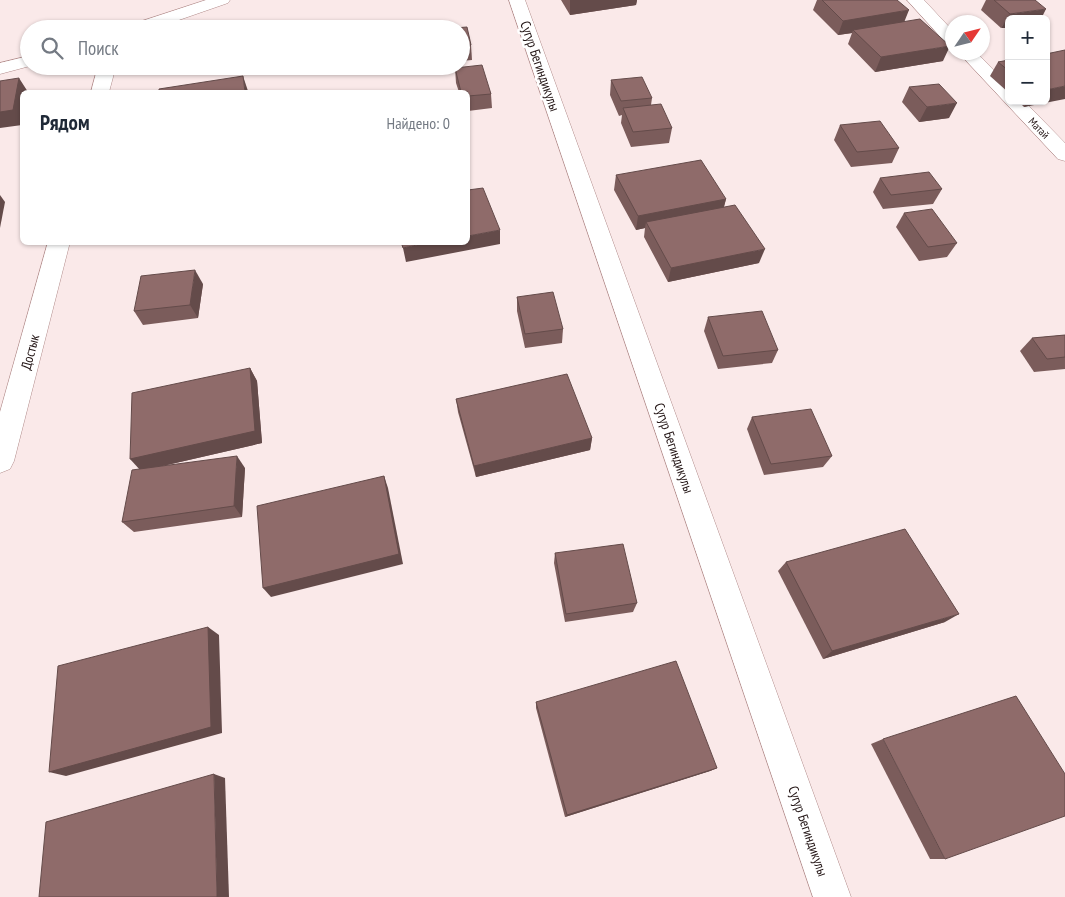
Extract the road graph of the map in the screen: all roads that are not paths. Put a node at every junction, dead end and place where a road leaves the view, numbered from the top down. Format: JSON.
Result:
{"nodes":[{"id":1,"x":222,"y":0,"type":"edge"},
{"id":2,"x":517,"y":0,"type":"edge"},
{"id":3,"x":916,"y":0,"type":"edge"},
{"id":4,"x":163,"y":20,"type":"edge"},
{"id":5,"x":945,"y":31,"type":"edge"},
{"id":6,"x":974,"y":60,"type":"edge"},
{"id":7,"x":20,"y":63,"type":"edge"},
{"id":8,"x":0,"y":69,"type":"edge"},
{"id":9,"x":105,"y":75,"type":"edge"},
{"id":10,"x":101,"y":90,"type":"edge"},
{"id":11,"x":1005,"y":93,"type":"edge"},
{"id":12,"x":1017,"y":105,"type":"edge"},
{"id":13,"x":1065,"y":126,"type":"edge"},
{"id":14,"x":1042,"y":131,"type":"junction"},
{"id":15,"x":1065,"y":156,"type":"edge"},
{"id":16,"x":58,"y":245,"type":"edge"},
{"id":17,"x":0,"y":462,"type":"edge"},
{"id":18,"x":832,"y":897,"type":"edge"}],
"edges":[{"from":1,"to":4,"type":"street"},
{"from":2,"to":18,"type":"street","name":"Сугур Бегиндикулы"},
{"from":3,"to":5,"type":"street"},
{"from":6,"to":11,"type":"street"},
{"from":7,"to":8,"type":"street"},
{"from":9,"to":10,"type":"street"},
{"from":12,"to":14,"type":"street","name":"Матай"},
{"from":13,"to":14,"type":"street"},
{"from":14,"to":15,"type":"street","name":"Матай"},
{"from":16,"to":17,"type":"street","name":"Достык"}]}
